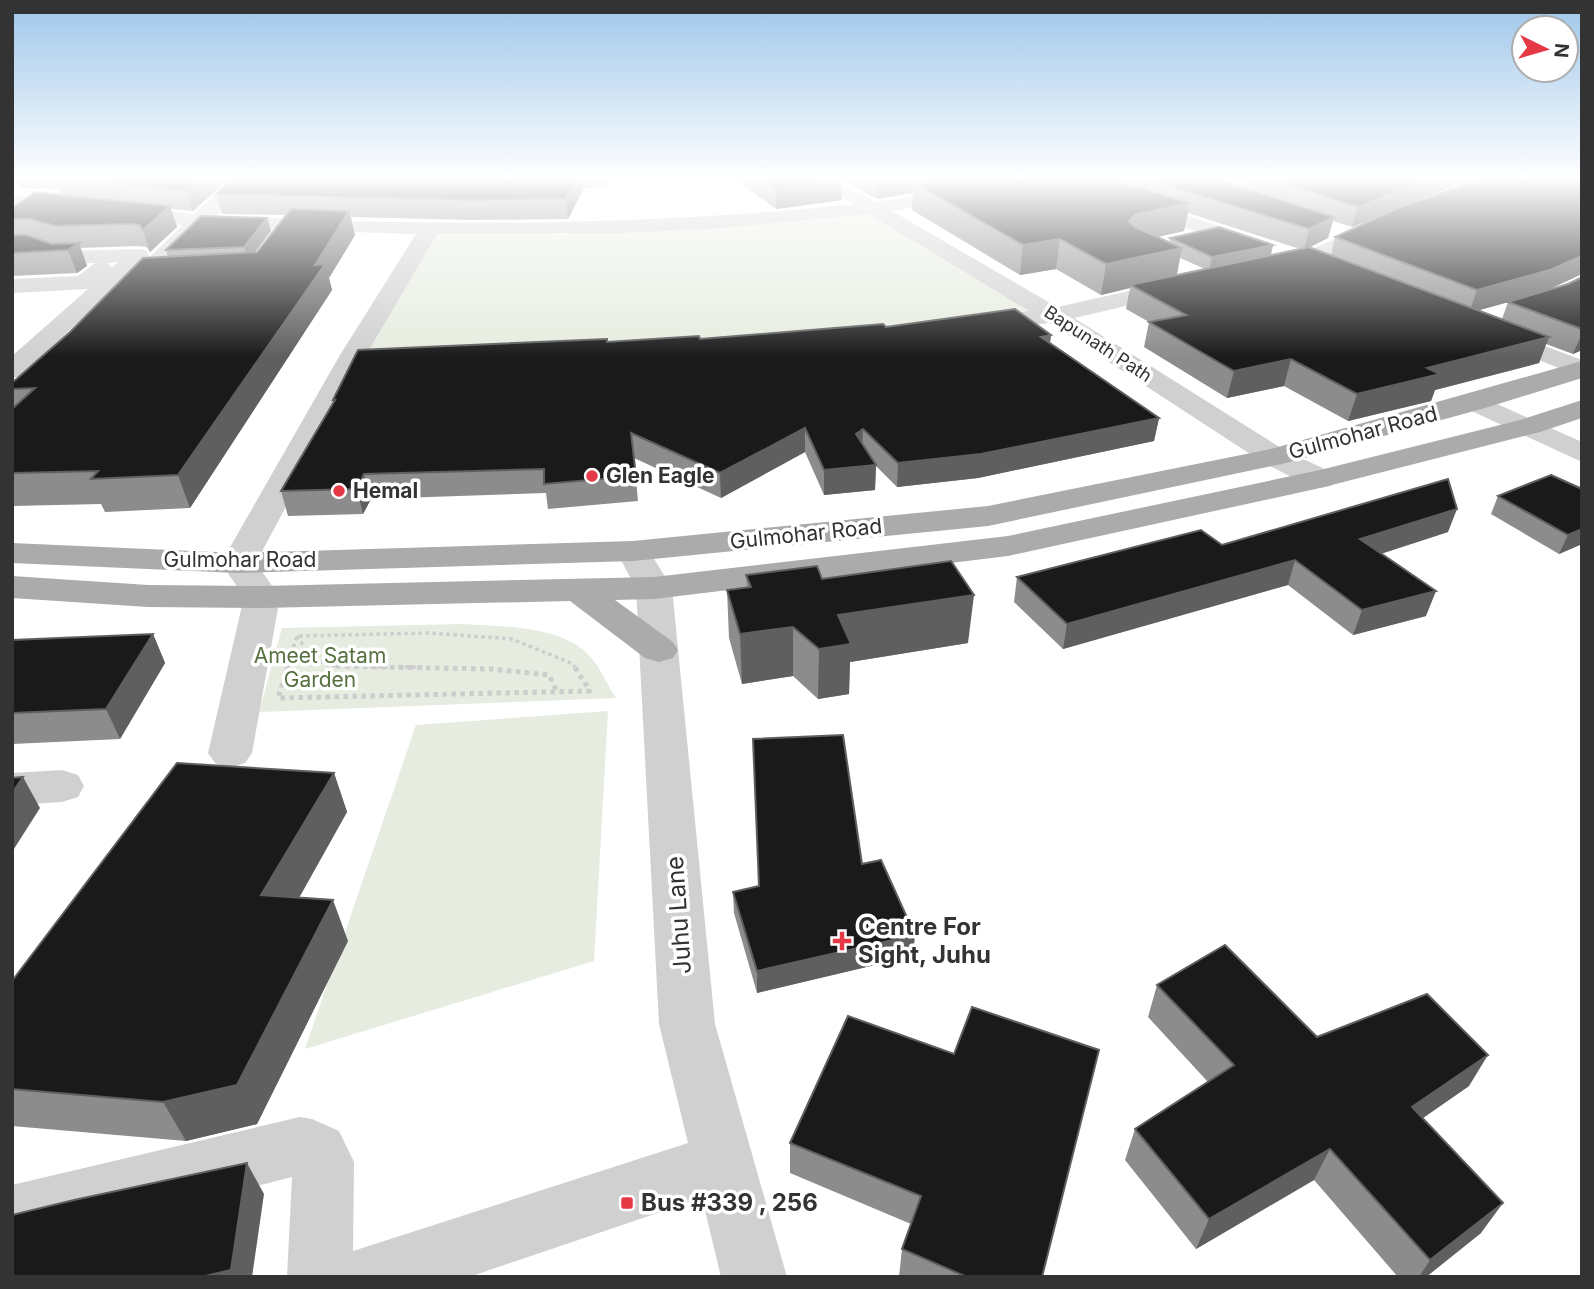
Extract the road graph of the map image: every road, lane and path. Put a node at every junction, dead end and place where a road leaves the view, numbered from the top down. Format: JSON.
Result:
{"nodes":[{"id":1,"x":175,"y":237,"type":"edge"},
{"id":2,"x":280,"y":237,"type":"edge"},
{"id":3,"x":425,"y":237,"type":"edge"},
{"id":4,"x":504,"y":237,"type":"edge"},
{"id":5,"x":658,"y":237,"type":"edge"},
{"id":6,"x":924,"y":237,"type":"edge"},
{"id":7,"x":1192,"y":237,"type":"edge"},
{"id":8,"x":1234,"y":237,"type":"edge"},
{"id":9,"x":1354,"y":237,"type":"edge"},
{"id":10,"x":1177,"y":240,"type":"edge"},
{"id":11,"x":240,"y":244,"type":"edge"},
{"id":12,"x":12,"y":249,"type":"edge"},
{"id":13,"x":113,"y":257,"type":"junction"},
{"id":14,"x":1305,"y":260,"type":"junction"},
{"id":15,"x":140,"y":265,"type":"junction"},
{"id":16,"x":1172,"y":266,"type":"edge"},
{"id":17,"x":1330,"y":270,"type":"edge"},
{"id":18,"x":1256,"y":271,"type":"edge"},
{"id":19,"x":12,"y":286,"type":"edge"},
{"id":20,"x":1503,"y":314,"type":"edge"},
{"id":21,"x":1053,"y":315,"type":"junction"},
{"id":22,"x":956,"y":328,"type":"edge"},
{"id":23,"x":49,"y":367,"type":"edge"},
{"id":24,"x":1582,"y":369,"type":"edge"},
{"id":25,"x":12,"y":370,"type":"edge"},
{"id":26,"x":1488,"y":397,"type":"junction"},
{"id":27,"x":1562,"y":420,"type":"edge"},
{"id":28,"x":1582,"y":453,"type":"edge"},
{"id":29,"x":1275,"y":457,"type":"junction"},
{"id":30,"x":1320,"y":479,"type":"junction"},
{"id":31,"x":12,"y":553,"type":"edge"},
{"id":32,"x":237,"y":563,"type":"junction"},
{"id":33,"x":643,"y":570,"type":"junction"},
{"id":34,"x":12,"y":587,"type":"edge"},
{"id":35,"x":579,"y":590,"type":"junction"},
{"id":36,"x":262,"y":597,"type":"junction"},
{"id":37,"x":297,"y":636,"type":"junction"},
{"id":38,"x":659,"y":650,"type":"junction"},
{"id":39,"x":558,"y":692,"type":"junction"},
{"id":40,"x":230,"y":752,"type":"dead end"},
{"id":41,"x":62,"y":786,"type":"dead end"},
{"id":42,"x":12,"y":789,"type":"edge"},
{"id":43,"x":724,"y":1161,"type":"junction"},
{"id":44,"x":12,"y":1217,"type":"edge"},
{"id":45,"x":320,"y":1277,"type":"edge"},
{"id":46,"x":370,"y":1277,"type":"edge"},
{"id":47,"x":754,"y":1277,"type":"edge"}],
"edges":[{"from":1,"to":15,"type":"street"},
{"from":2,"to":11,"type":"street"},
{"from":3,"to":32,"type":"street"},
{"from":4,"to":5,"type":"street"},
{"from":6,"to":21,"type":"street","name":"Bapunath Path"},
{"from":7,"to":10,"type":"street"},
{"from":8,"to":14,"type":"street"},
{"from":9,"to":14,"type":"street"},
{"from":12,"to":13,"type":"street"},
{"from":13,"to":15,"type":"street"},
{"from":13,"to":19,"type":"street"},
{"from":14,"to":17,"type":"street"},
{"from":14,"to":18,"type":"street"},
{"from":15,"to":23,"type":"street"},
{"from":15,"to":25,"type":"street"},
{"from":16,"to":21,"type":"street"},
{"from":20,"to":24,"type":"street"},
{"from":21,"to":22,"type":"street"},
{"from":21,"to":29,"type":"street","name":"Bapunath Path"},
{"from":24,"to":26,"type":"main road","name":"Gulmohar Road"},
{"from":26,"to":27,"type":"street"},
{"from":26,"to":29,"type":"main road","name":"Gulmohar Road"},
{"from":27,"to":28,"type":"street"},
{"from":27,"to":30,"type":"main road","name":"Gulmohar Road"},
{"from":29,"to":30,"type":"street","name":"Bapunath Path"},
{"from":29,"to":33,"type":"main road","name":"Gulmohar Road"},
{"from":30,"to":33,"type":"main road","name":"Gulmohar Road"},
{"from":31,"to":32,"type":"main road","name":"Gulmohar Road"},
{"from":32,"to":33,"type":"main road","name":"Gulmohar Road"},
{"from":32,"to":36,"type":"street"},
{"from":33,"to":35,"type":"main road","name":"Gulmohar Road"},
{"from":33,"to":38,"type":"street","name":"Juhu Lane"},
{"from":34,"to":36,"type":"main road","name":"Gulmohar Road"},
{"from":35,"to":36,"type":"main road","name":"Gulmohar Road"},
{"from":35,"to":38,"type":"main road"},
{"from":36,"to":40,"type":"street"},
{"from":37,"to":39,"type":"path"},
{"from":37,"to":39,"type":"path"},
{"from":37,"to":39,"type":"path"},
{"from":38,"to":43,"type":"street","name":"Juhu Lane"},
{"from":41,"to":42,"type":"street"},
{"from":43,"to":46,"type":"street"},
{"from":43,"to":47,"type":"street","name":"Juhu Lane"},
{"from":44,"to":45,"type":"street"}]}
